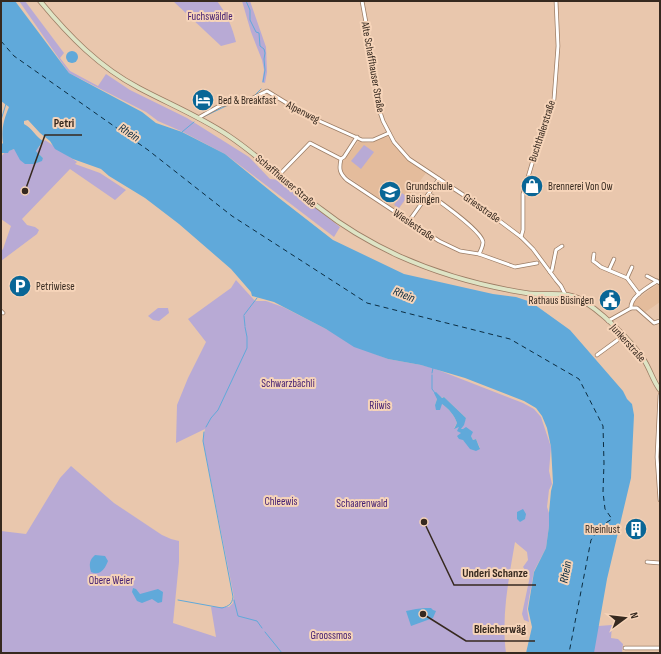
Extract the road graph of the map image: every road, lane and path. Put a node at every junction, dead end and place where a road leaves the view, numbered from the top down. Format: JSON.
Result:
{"nodes":[{"id":1,"x":40,"y":1,"type":"edge"},
{"id":2,"x":362,"y":1,"type":"edge"},
{"id":3,"x":556,"y":1,"type":"edge"},
{"id":4,"x":198,"y":118,"type":"junction"},
{"id":5,"x":389,"y":133,"type":"junction"},
{"id":6,"x":357,"y":137,"type":"junction"},
{"id":7,"x":341,"y":159,"type":"junction"},
{"id":8,"x":279,"y":175,"type":"junction"},
{"id":9,"x":439,"y":179,"type":"junction"},
{"id":10,"x":429,"y":194,"type":"junction"},
{"id":11,"x":409,"y":221,"type":"junction"},
{"id":12,"x":521,"y":237,"type":"junction"},
{"id":13,"x":562,"y":246,"type":"dead end"},
{"id":14,"x":479,"y":254,"type":"junction"},
{"id":15,"x":594,"y":254,"type":"dead end"},
{"id":16,"x":614,"y":259,"type":"dead end"},
{"id":17,"x":537,"y":263,"type":"dead end"},
{"id":18,"x":632,"y":267,"type":"dead end"},
{"id":19,"x":609,"y":270,"type":"junction"},
{"id":20,"x":550,"y":272,"type":"junction"},
{"id":21,"x":647,"y":276,"type":"dead end"},
{"id":22,"x":627,"y":278,"type":"junction"},
{"id":23,"x":659,"y":282,"type":"edge"},
{"id":24,"x":565,"y":294,"type":"junction"},
{"id":25,"x":639,"y":294,"type":"junction"},
{"id":26,"x":631,"y":308,"type":"junction"},
{"id":27,"x":608,"y":321,"type":"junction"},
{"id":28,"x":660,"y":324,"type":"edge"},
{"id":29,"x":623,"y":336,"type":"junction"},
{"id":30,"x":597,"y":355,"type":"dead end"},
{"id":31,"x":660,"y":390,"type":"edge"},
{"id":32,"x":660,"y":395,"type":"edge"},
{"id":33,"x":658,"y":457,"type":"edge"},
{"id":34,"x":660,"y":500,"type":"edge"},
{"id":35,"x":647,"y":562,"type":"dead end"},
{"id":36,"x":660,"y":563,"type":"edge"},
{"id":37,"x":625,"y":648,"type":"dead end"},
{"id":38,"x":660,"y":648,"type":"edge"}],
"edges":[{"from":1,"to":4,"type":"main road","name":"Schaffhauser Straße"},
{"from":2,"to":5,"type":"street","name":"Alte Schaffhauser Straße"},
{"from":3,"to":12,"type":"street","name":"Buchthalerstraße"},
{"from":4,"to":6,"type":"street","name":"Alpenweg"},
{"from":4,"to":8,"type":"main road","name":"Schaffhauser Straße"},
{"from":5,"to":6,"type":"street","name":"Alpenweg"},
{"from":5,"to":9,"type":"street","name":"Griesstraße"},
{"from":6,"to":7,"type":"street"},
{"from":7,"to":8,"type":"street"},
{"from":7,"to":11,"type":"street","name":"Wieslestraße"},
{"from":8,"to":24,"type":"main road","name":"Schaffhauser Straße"},
{"from":9,"to":10,"type":"street"},
{"from":9,"to":12,"type":"street","name":"Griesstraße"},
{"from":10,"to":11,"type":"street"},
{"from":10,"to":14,"type":"street"},
{"from":11,"to":14,"type":"street","name":"Wieslestraße"},
{"from":12,"to":20,"type":"street","name":"Griesstraße"},
{"from":13,"to":20,"type":"street"},
{"from":14,"to":17,"type":"street","name":"Wieslestraße"},
{"from":15,"to":19,"type":"street"},
{"from":16,"to":19,"type":"street"},
{"from":18,"to":22,"type":"street"},
{"from":19,"to":22,"type":"street"},
{"from":20,"to":24,"type":"street","name":"Griesstraße"},
{"from":21,"to":23,"type":"street"},
{"from":22,"to":25,"type":"street"},
{"from":23,"to":25,"type":"street"},
{"from":24,"to":27,"type":"main road","name":"Junkerstraße"},
{"from":25,"to":26,"type":"street"},
{"from":26,"to":27,"type":"street"},
{"from":26,"to":28,"type":"street"},
{"from":27,"to":29,"type":"main road","name":"Junkerstraße"},
{"from":29,"to":30,"type":"street"},
{"from":29,"to":31,"type":"main road","name":"Junkerstraße"},
{"from":32,"to":33,"type":"street"},
{"from":33,"to":34,"type":"street"},
{"from":35,"to":36,"type":"street"},
{"from":37,"to":38,"type":"street"}]}
